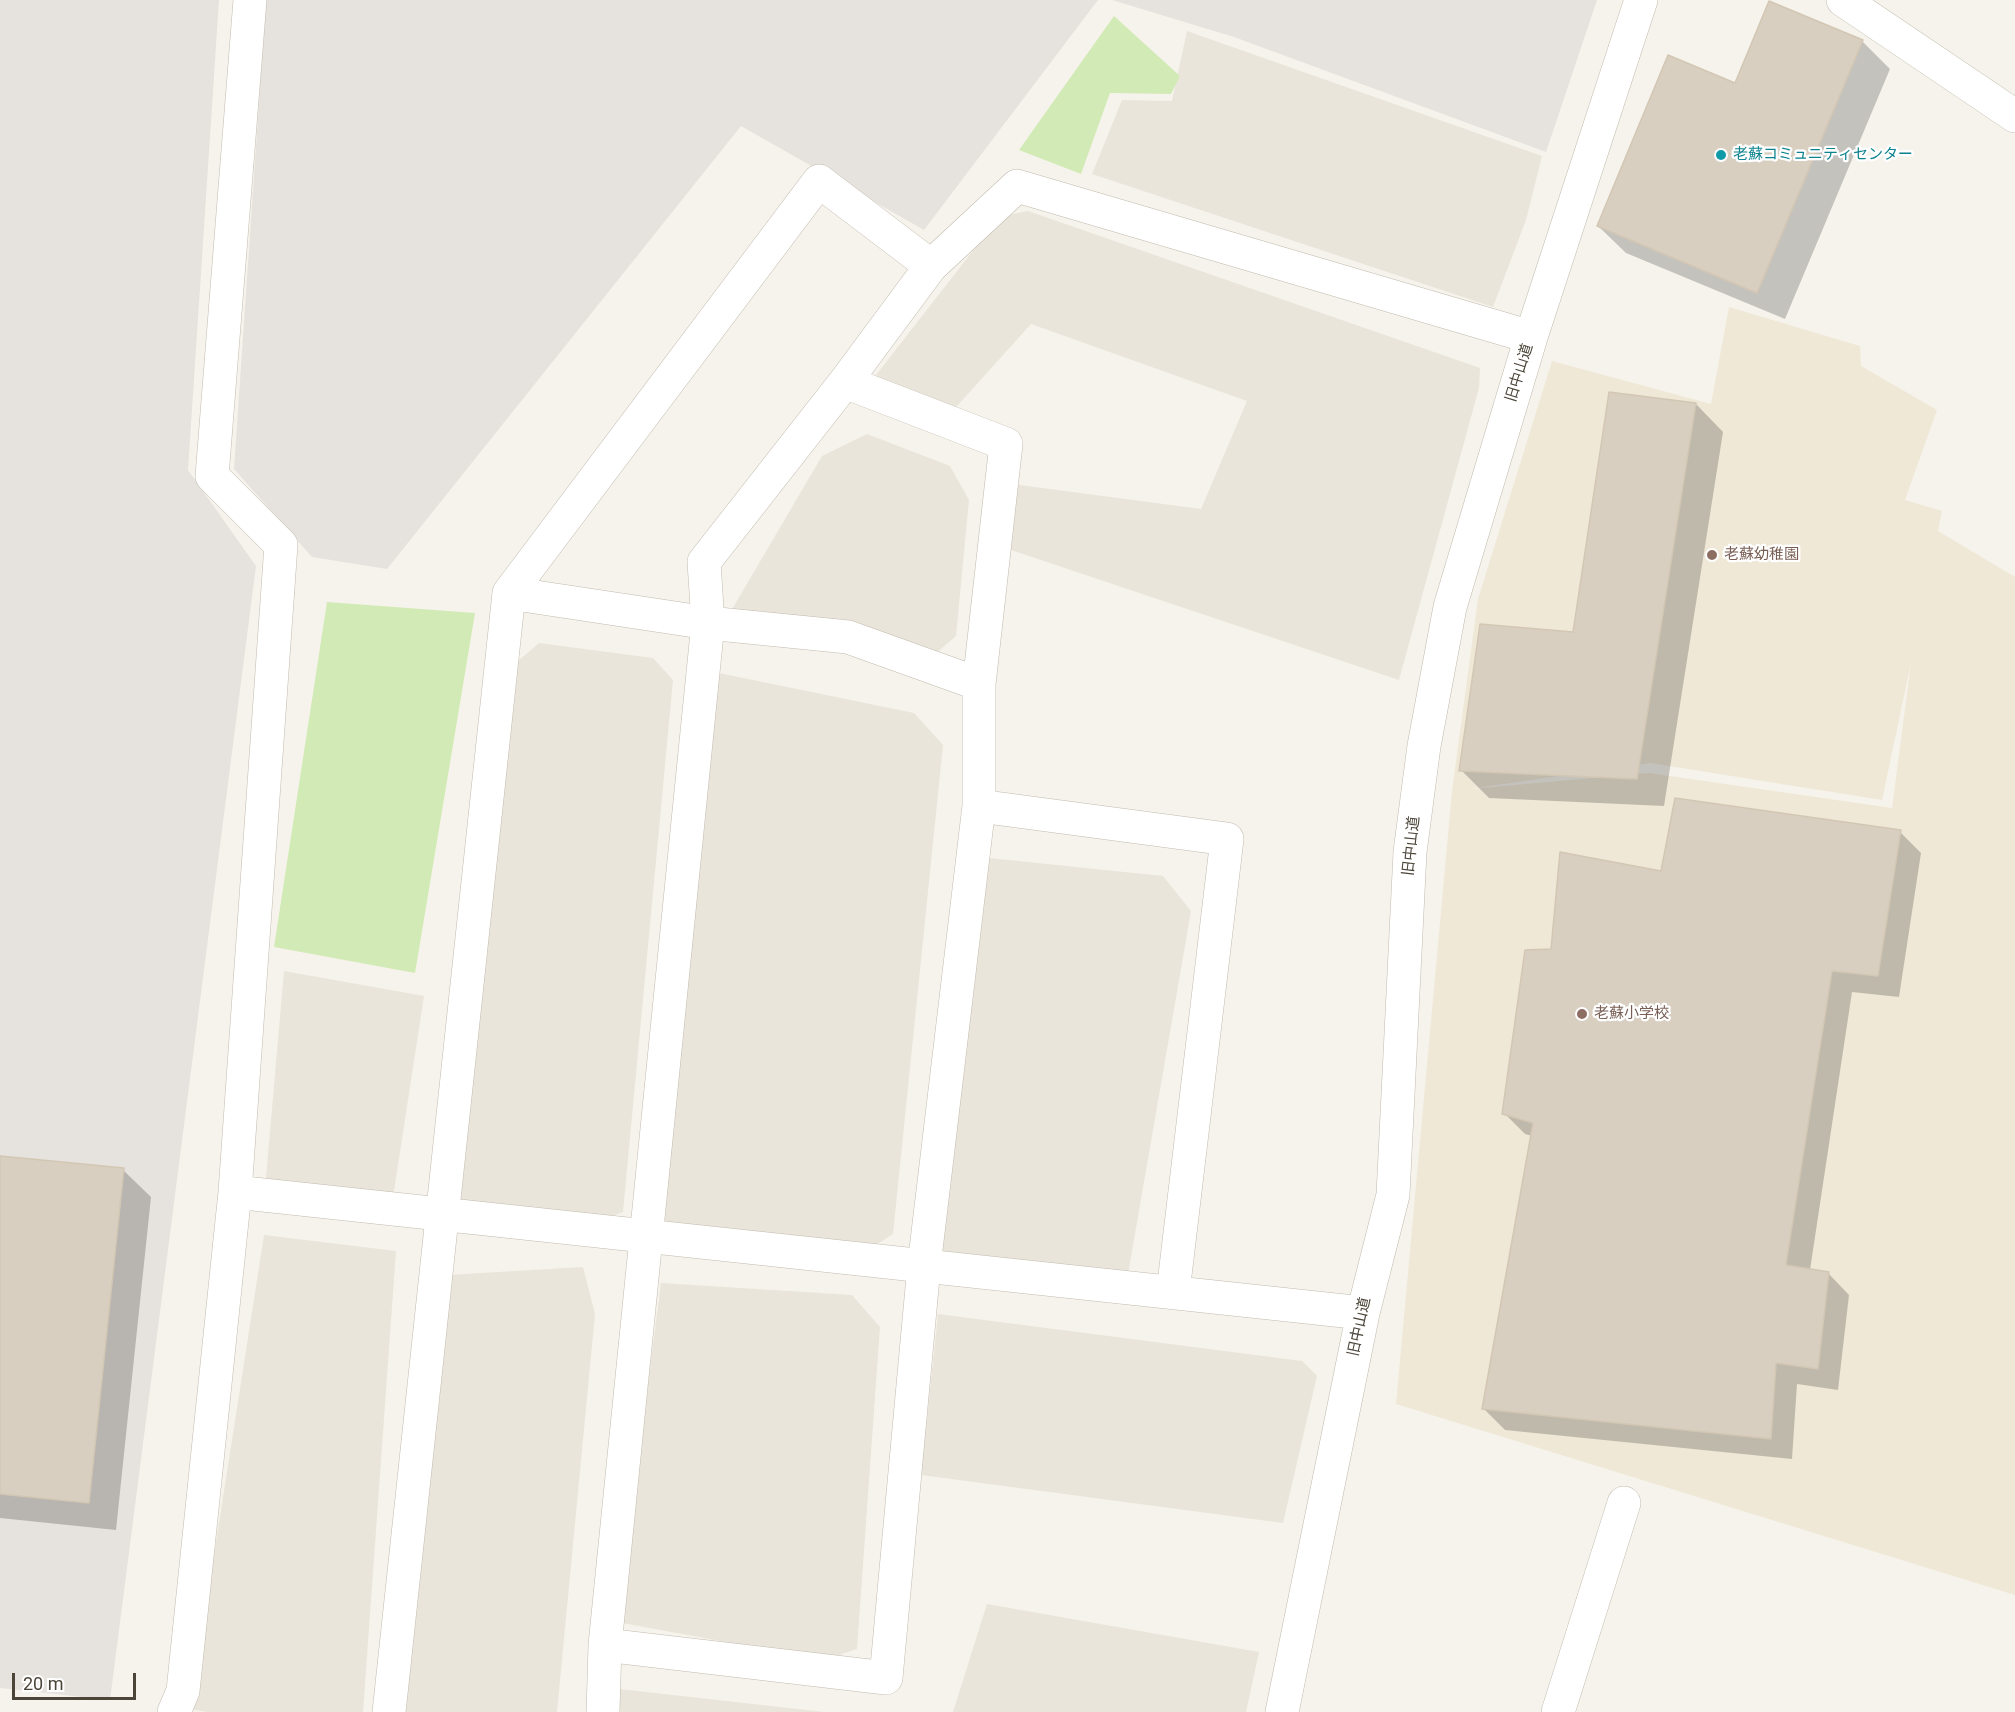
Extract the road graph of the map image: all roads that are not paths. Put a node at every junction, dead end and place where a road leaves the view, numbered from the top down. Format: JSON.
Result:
{"nodes":[{"id":1,"x":250,"y":0,"type":"edge"},
{"id":2,"x":1641,"y":0,"type":"edge"},
{"id":3,"x":1843,"y":0,"type":"edge"},
{"id":4,"x":2015,"y":116,"type":"edge"},
{"id":5,"x":931,"y":266,"type":"junction"},
{"id":6,"x":1531,"y":337,"type":"junction"},
{"id":7,"x":845,"y":382,"type":"junction"},
{"id":8,"x":509,"y":593,"type":"junction"},
{"id":9,"x":708,"y":623,"type":"junction"},
{"id":10,"x":979,"y":684,"type":"junction"},
{"id":11,"x":979,"y":806,"type":"junction"},
{"id":12,"x":235,"y":1192,"type":"junction"},
{"id":13,"x":442,"y":1214,"type":"junction"},
{"id":14,"x":648,"y":1236,"type":"junction"},
{"id":15,"x":924,"y":1266,"type":"junction"},
{"id":16,"x":1173,"y":1292,"type":"junction"},
{"id":17,"x":1363,"y":1313,"type":"junction"},
{"id":18,"x":1624,"y":1503,"type":"dead end"},
{"id":19,"x":605,"y":1645,"type":"junction"},
{"id":20,"x":174,"y":1712,"type":"edge"},
{"id":21,"x":390,"y":1712,"type":"edge"},
{"id":22,"x":603,"y":1712,"type":"edge"},
{"id":23,"x":1282,"y":1712,"type":"edge"},
{"id":24,"x":1558,"y":1712,"type":"edge"}],
"edges":[{"from":1,"to":12,"type":"street"},
{"from":2,"to":6,"type":"street","name":"旧中山道"},
{"from":3,"to":4,"type":"street"},
{"from":5,"to":6,"type":"street"},
{"from":5,"to":7,"type":"street"},
{"from":5,"to":8,"type":"street"},
{"from":6,"to":17,"type":"street","name":"旧中山道"},
{"from":7,"to":9,"type":"street"},
{"from":7,"to":10,"type":"street"},
{"from":8,"to":9,"type":"street"},
{"from":8,"to":13,"type":"street"},
{"from":9,"to":10,"type":"street"},
{"from":9,"to":14,"type":"street"},
{"from":10,"to":11,"type":"street"},
{"from":11,"to":15,"type":"street"},
{"from":11,"to":16,"type":"street"},
{"from":12,"to":13,"type":"street"},
{"from":12,"to":20,"type":"street"},
{"from":13,"to":14,"type":"street"},
{"from":13,"to":21,"type":"street"},
{"from":14,"to":15,"type":"street"},
{"from":14,"to":19,"type":"street"},
{"from":15,"to":16,"type":"street"},
{"from":15,"to":19,"type":"street"},
{"from":16,"to":17,"type":"street"},
{"from":17,"to":23,"type":"street","name":"旧中山道"},
{"from":18,"to":24,"type":"street"},
{"from":19,"to":22,"type":"street"}]}
